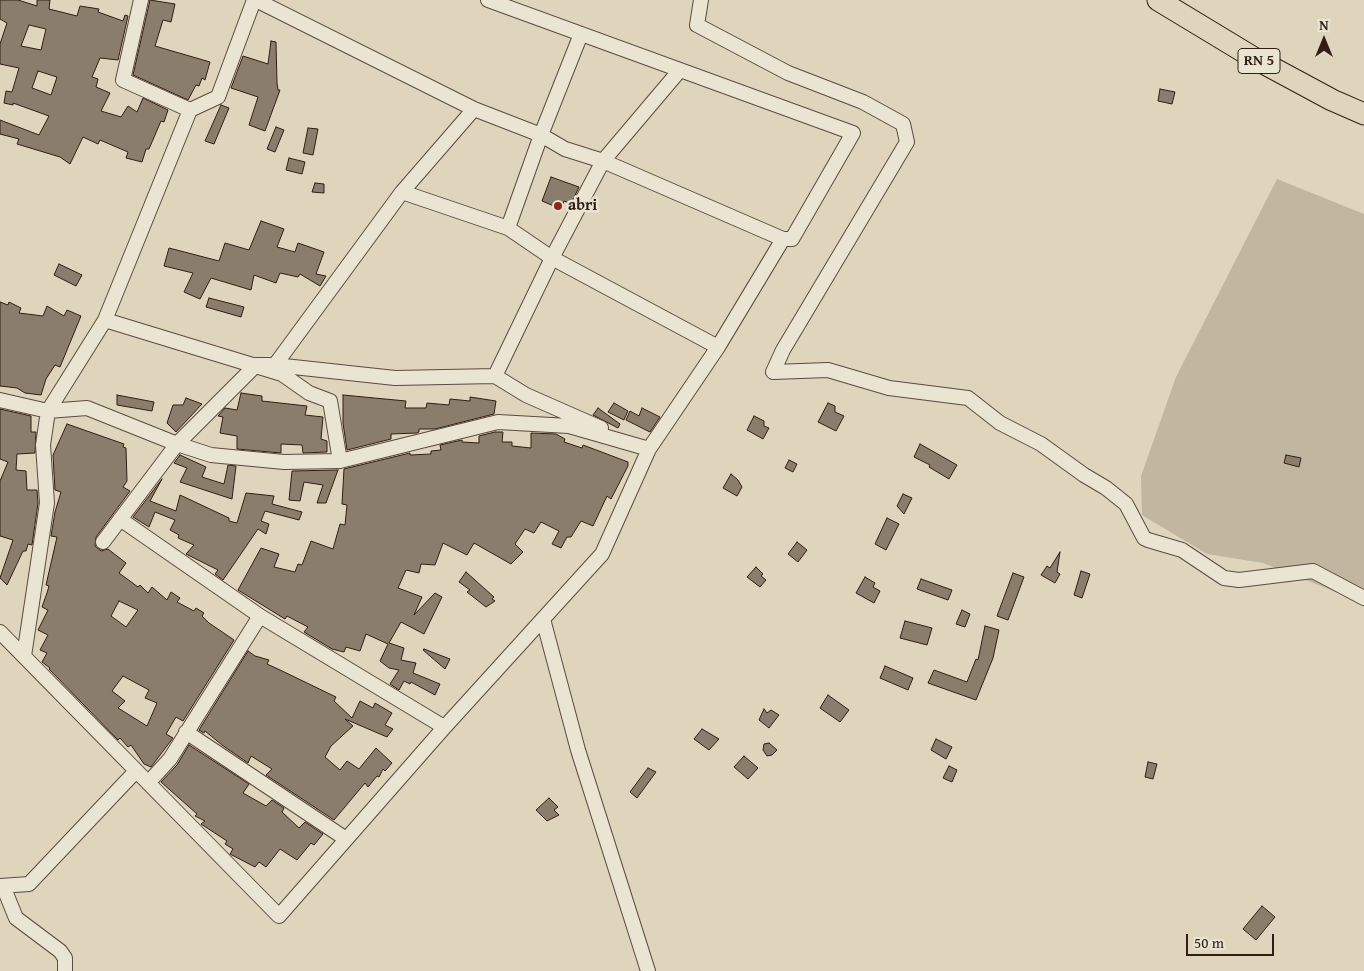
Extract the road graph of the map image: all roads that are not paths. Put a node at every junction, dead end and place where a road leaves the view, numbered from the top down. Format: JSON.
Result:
{"nodes":[{"id":1,"x":140,"y":0,"type":"edge"},
{"id":2,"x":255,"y":0,"type":"edge"},
{"id":3,"x":488,"y":0,"type":"edge"},
{"id":4,"x":701,"y":0,"type":"edge"},
{"id":5,"x":1158,"y":0,"type":"edge"},
{"id":6,"x":581,"y":34,"type":"junction"},
{"id":7,"x":680,"y":70,"type":"junction"},
{"id":8,"x":474,"y":109,"type":"junction"},
{"id":9,"x":190,"y":110,"type":"junction"},
{"id":10,"x":1364,"y":114,"type":"edge"},
{"id":11,"x":541,"y":135,"type":"junction"},
{"id":12,"x":603,"y":161,"type":"junction"},
{"id":13,"x":402,"y":192,"type":"junction"},
{"id":14,"x":508,"y":228,"type":"junction"},
{"id":15,"x":783,"y":238,"type":"junction"},
{"id":16,"x":552,"y":258,"type":"junction"},
{"id":17,"x":105,"y":320,"type":"junction"},
{"id":18,"x":718,"y":347,"type":"junction"},
{"id":19,"x":256,"y":365,"type":"junction"},
{"id":20,"x":275,"y":365,"type":"junction"},
{"id":21,"x":495,"y":376,"type":"junction"},
{"id":22,"x":0,"y":400,"type":"edge"},
{"id":23,"x":48,"y":411,"type":"junction"},
{"id":24,"x":177,"y":444,"type":"junction"},
{"id":25,"x":649,"y":449,"type":"junction"},
{"id":26,"x":340,"y":461,"type":"junction"},
{"id":27,"x":120,"y":519,"type":"junction"},
{"id":28,"x":103,"y":542,"type":"dead end"},
{"id":29,"x":1364,"y":598,"type":"edge"},
{"id":30,"x":260,"y":616,"type":"junction"},
{"id":31,"x":543,"y":619,"type":"junction"},
{"id":32,"x":0,"y":632,"type":"edge"},
{"id":33,"x":24,"y":656,"type":"junction"},
{"id":34,"x":444,"y":728,"type":"junction"},
{"id":35,"x":186,"y":732,"type":"junction"},
{"id":36,"x":136,"y":771,"type":"junction"},
{"id":37,"x":148,"y":783,"type":"junction"},
{"id":38,"x":346,"y":839,"type":"junction"},
{"id":39,"x":2,"y":886,"type":"edge"},
{"id":40,"x":65,"y":971,"type":"edge"},
{"id":41,"x":648,"y":971,"type":"edge"}],
"edges":[{"from":1,"to":9,"type":"street"},
{"from":2,"to":8,"type":"street"},
{"from":2,"to":9,"type":"street"},
{"from":3,"to":6,"type":"street"},
{"from":4,"to":29,"type":"street"},
{"from":5,"to":10,"type":"main road","number":"RN 5"},
{"from":6,"to":7,"type":"street"},
{"from":6,"to":11,"type":"street"},
{"from":7,"to":12,"type":"street"},
{"from":7,"to":15,"type":"street"},
{"from":8,"to":11,"type":"street"},
{"from":8,"to":13,"type":"street"},
{"from":9,"to":17,"type":"street"},
{"from":11,"to":12,"type":"street"},
{"from":11,"to":14,"type":"street"},
{"from":12,"to":15,"type":"street"},
{"from":12,"to":16,"type":"street"},
{"from":13,"to":14,"type":"street"},
{"from":13,"to":20,"type":"street"},
{"from":14,"to":16,"type":"street"},
{"from":15,"to":18,"type":"street"},
{"from":16,"to":18,"type":"street"},
{"from":16,"to":21,"type":"street"},
{"from":17,"to":19,"type":"street"},
{"from":17,"to":23,"type":"street"},
{"from":18,"to":25,"type":"street"},
{"from":19,"to":20,"type":"street"},
{"from":19,"to":24,"type":"street"},
{"from":19,"to":26,"type":"street"},
{"from":20,"to":21,"type":"street"},
{"from":21,"to":25,"type":"street"},
{"from":22,"to":23,"type":"street"},
{"from":23,"to":24,"type":"street"},
{"from":23,"to":33,"type":"street"},
{"from":24,"to":26,"type":"street"},
{"from":24,"to":27,"type":"street"},
{"from":25,"to":26,"type":"street"},
{"from":25,"to":31,"type":"street"},
{"from":27,"to":28,"type":"street"},
{"from":27,"to":30,"type":"street"},
{"from":30,"to":34,"type":"street"},
{"from":30,"to":35,"type":"street"},
{"from":31,"to":34,"type":"street"},
{"from":31,"to":41,"type":"street"},
{"from":32,"to":33,"type":"street"},
{"from":33,"to":36,"type":"street"},
{"from":34,"to":38,"type":"street"},
{"from":35,"to":37,"type":"street"},
{"from":35,"to":38,"type":"street"},
{"from":36,"to":37,"type":"street"},
{"from":36,"to":39,"type":"street"},
{"from":37,"to":38,"type":"street"},
{"from":39,"to":40,"type":"street"}]}
